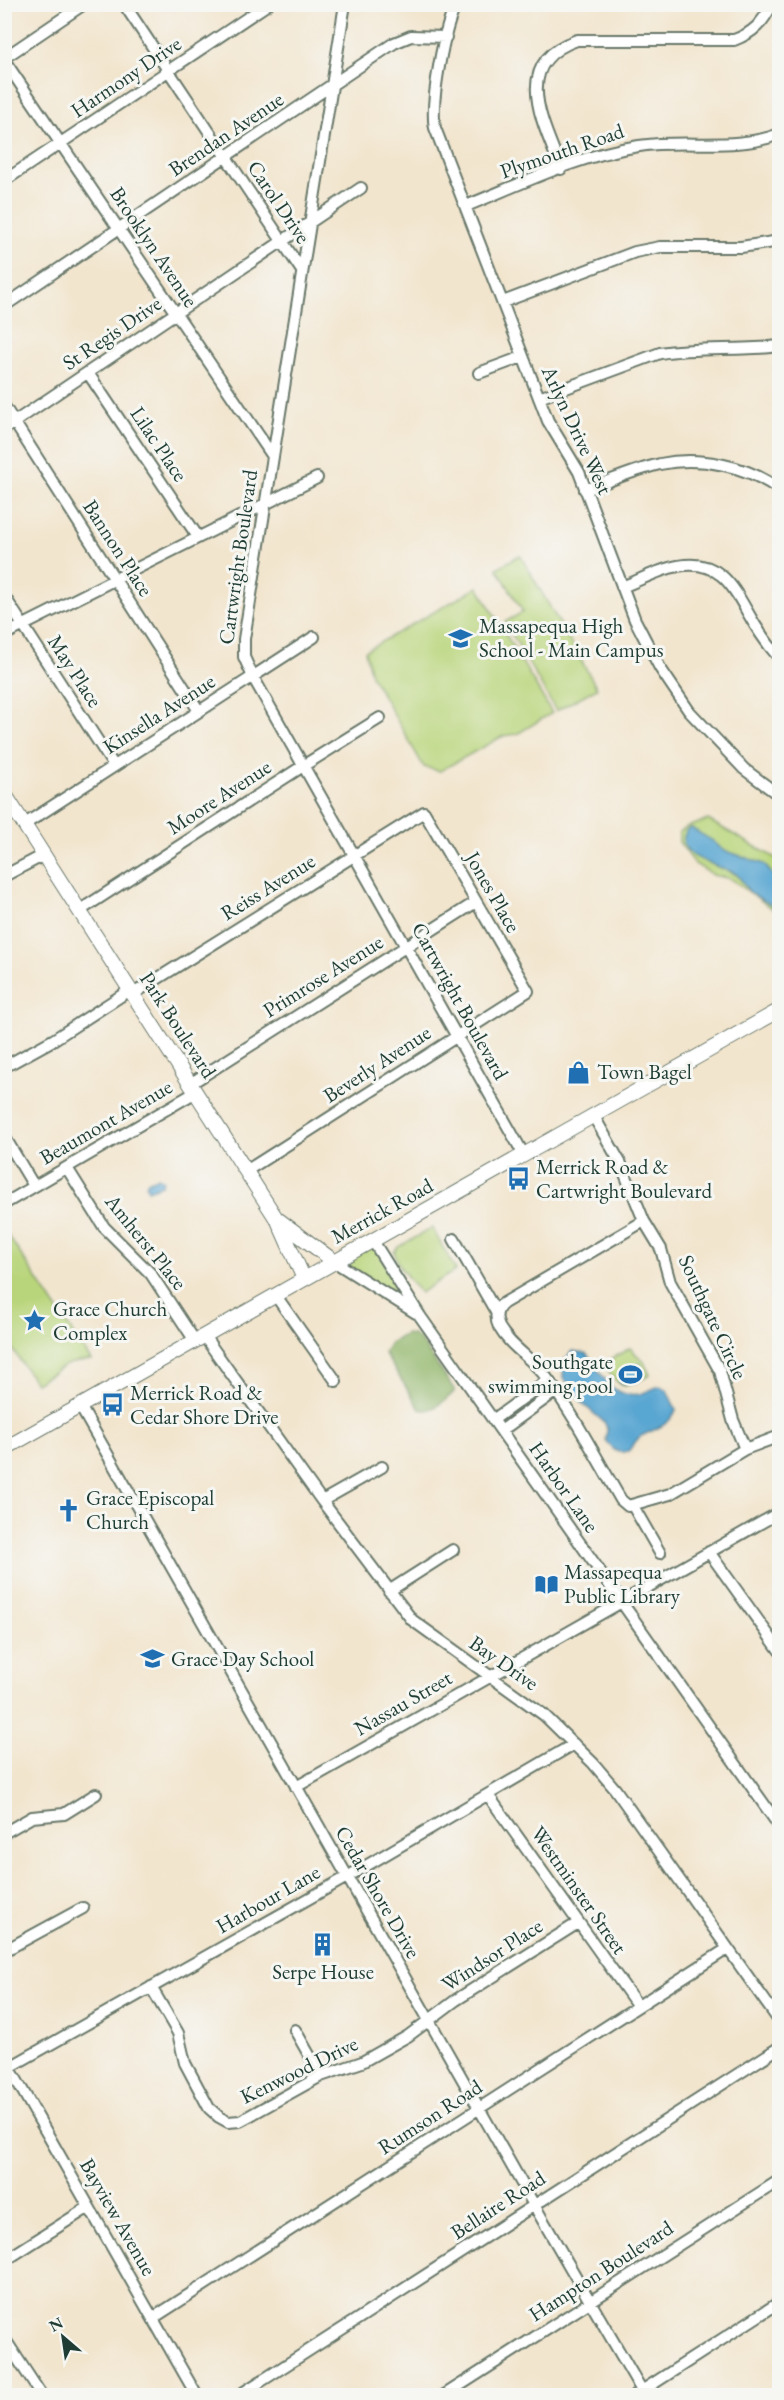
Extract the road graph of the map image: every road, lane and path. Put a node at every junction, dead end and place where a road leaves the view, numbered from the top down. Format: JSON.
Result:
{"nodes":[{"id":1,"x":84,"y":4,"type":"edge"},
{"id":2,"x":124,"y":4,"type":"edge"},
{"id":3,"x":268,"y":4,"type":"edge"},
{"id":4,"x":345,"y":4,"type":"edge"},
{"id":5,"x":457,"y":4,"type":"edge"},
{"id":6,"x":772,"y":4,"type":"edge"},
{"id":7,"x":446,"y":37,"type":"junction"},
{"id":8,"x":4,"y":59,"type":"edge"},
{"id":9,"x":169,"y":72,"type":"junction"},
{"id":10,"x":332,"y":86,"type":"junction"},
{"id":11,"x":780,"y":134,"type":"edge"},
{"id":12,"x":61,"y":144,"type":"junction"},
{"id":13,"x":226,"y":157,"type":"junction"},
{"id":14,"x":561,"y":169,"type":"junction"},
{"id":15,"x":4,"y":181,"type":"edge"},
{"id":16,"x":361,"y":188,"type":"dead end"},
{"id":17,"x":466,"y":206,"type":"junction"},
{"id":18,"x":309,"y":224,"type":"junction"},
{"id":19,"x":118,"y":229,"type":"junction"},
{"id":20,"x":780,"y":241,"type":"edge"},
{"id":21,"x":282,"y":242,"type":"junction"},
{"id":22,"x":302,"y":271,"type":"junction"},
{"id":23,"x":503,"y":302,"type":"junction"},
{"id":24,"x":4,"y":306,"type":"edge"},
{"id":25,"x":175,"y":314,"type":"junction"},
{"id":26,"x":780,"y":345,"type":"edge"},
{"id":27,"x":522,"y":357,"type":"junction"},
{"id":28,"x":88,"y":373,"type":"junction"},
{"id":29,"x":480,"y":373,"type":"dead end"},
{"id":30,"x":539,"y":398,"type":"junction"},
{"id":31,"x":4,"y":406,"type":"edge"},
{"id":32,"x":15,"y":422,"type":"junction"},
{"id":33,"x":4,"y":429,"type":"edge"},
{"id":34,"x":272,"y":455,"type":"junction"},
{"id":35,"x":317,"y":478,"type":"dead end"},
{"id":36,"x":778,"y":486,"type":"edge"},
{"id":37,"x":585,"y":490,"type":"junction"},
{"id":38,"x":264,"y":504,"type":"junction"},
{"id":39,"x":198,"y":537,"type":"junction"},
{"id":40,"x":116,"y":579,"type":"junction"},
{"id":41,"x":622,"y":587,"type":"junction"},
{"id":42,"x":4,"y":596,"type":"edge"},
{"id":43,"x":23,"y":625,"type":"junction"},
{"id":44,"x":4,"y":635,"type":"edge"},
{"id":45,"x":314,"y":637,"type":"dead end"},
{"id":46,"x":780,"y":658,"type":"edge"},
{"id":47,"x":253,"y":676,"type":"junction"},
{"id":48,"x":200,"y":711,"type":"junction"},
{"id":49,"x":380,"y":718,"type":"dead end"},
{"id":50,"x":114,"y":766,"type":"junction"},
{"id":51,"x":303,"y":766,"type":"junction"},
{"id":52,"x":4,"y":793,"type":"edge"},
{"id":53,"x":780,"y":796,"type":"edge"},
{"id":54,"x":424,"y":812,"type":"joint"},
{"id":55,"x":25,"y":824,"type":"junction"},
{"id":56,"x":44,"y":855,"type":"junction"},
{"id":57,"x":355,"y":855,"type":"junction"},
{"id":58,"x":4,"y":876,"type":"edge"},
{"id":59,"x":476,"y":902,"type":"junction"},
{"id":60,"x":79,"y":911,"type":"junction"},
{"id":61,"x":407,"y":946,"type":"junction"},
{"id":62,"x":528,"y":991,"type":"joint"},
{"id":63,"x":131,"y":992,"type":"junction"},
{"id":64,"x":780,"y":1010,"type":"edge"},
{"id":65,"x":458,"y":1035,"type":"junction"},
{"id":66,"x":4,"y":1067,"type":"edge"},
{"id":67,"x":193,"y":1088,"type":"junction"},
{"id":68,"x":593,"y":1115,"type":"junction"},
{"id":69,"x":4,"y":1136,"type":"edge"},
{"id":70,"x":524,"y":1155,"type":"junction"},
{"id":71,"x":67,"y":1168,"type":"junction"},
{"id":72,"x":246,"y":1171,"type":"junction"},
{"id":73,"x":34,"y":1186,"type":"junction"},
{"id":74,"x":4,"y":1204,"type":"edge"},
{"id":75,"x":276,"y":1218,"type":"junction"},
{"id":76,"x":644,"y":1221,"type":"junction"},
{"id":77,"x":454,"y":1239,"type":"dead end"},
{"id":78,"x":373,"y":1241,"type":"junction"},
{"id":79,"x":335,"y":1262,"type":"junction"},
{"id":80,"x":304,"y":1280,"type":"junction"},
{"id":81,"x":276,"y":1296,"type":"junction"},
{"id":82,"x":496,"y":1312,"type":"junction"},
{"id":83,"x":420,"y":1316,"type":"junction"},
{"id":84,"x":200,"y":1339,"type":"junction"},
{"id":85,"x":549,"y":1380,"type":"junction"},
{"id":86,"x":336,"y":1381,"type":"dead end"},
{"id":87,"x":556,"y":1390,"type":"junction"},
{"id":88,"x":80,"y":1406,"type":"junction"},
{"id":89,"x":493,"y":1420,"type":"junction"},
{"id":90,"x":501,"y":1431,"type":"junction"},
{"id":91,"x":780,"y":1436,"type":"edge"},
{"id":92,"x":6,"y":1446,"type":"edge"},
{"id":93,"x":745,"y":1449,"type":"junction"},
{"id":94,"x":382,"y":1467,"type":"dead end"},
{"id":95,"x":322,"y":1501,"type":"junction"},
{"id":96,"x":633,"y":1506,"type":"junction"},
{"id":97,"x":780,"y":1512,"type":"edge"},
{"id":98,"x":453,"y":1550,"type":"dead end"},
{"id":99,"x":709,"y":1552,"type":"junction"},
{"id":100,"x":660,"y":1553,"type":"dead end"},
{"id":101,"x":389,"y":1590,"type":"junction"},
{"id":102,"x":620,"y":1602,"type":"junction"},
{"id":103,"x":780,"y":1651,"type":"edge"},
{"id":104,"x":489,"y":1677,"type":"junction"},
{"id":105,"x":574,"y":1744,"type":"junction"},
{"id":106,"x":296,"y":1786,"type":"junction"},
{"id":107,"x":96,"y":1794,"type":"dead end"},
{"id":108,"x":488,"y":1796,"type":"junction"},
{"id":109,"x":780,"y":1827,"type":"edge"},
{"id":110,"x":4,"y":1833,"type":"edge"},
{"id":111,"x":347,"y":1877,"type":"junction"},
{"id":112,"x":82,"y":1908,"type":"dead end"},
{"id":113,"x":578,"y":1923,"type":"junction"},
{"id":114,"x":728,"y":1949,"type":"junction"},
{"id":115,"x":4,"y":1951,"type":"edge"},
{"id":116,"x":151,"y":1988,"type":"junction"},
{"id":117,"x":638,"y":2006,"type":"junction"},
{"id":118,"x":429,"y":2020,"type":"junction"},
{"id":119,"x":780,"y":2022,"type":"edge"},
{"id":120,"x":295,"y":2030,"type":"dead end"},
{"id":121,"x":780,"y":2047,"type":"edge"},
{"id":122,"x":7,"y":2062,"type":"edge"},
{"id":123,"x":321,"y":2076,"type":"junction"},
{"id":124,"x":479,"y":2109,"type":"junction"},
{"id":125,"x":780,"y":2180,"type":"edge"},
{"id":126,"x":534,"y":2205,"type":"junction"},
{"id":127,"x":89,"y":2206,"type":"junction"},
{"id":128,"x":4,"y":2261,"type":"edge"},
{"id":129,"x":589,"y":2302,"type":"junction"},
{"id":130,"x":780,"y":2302,"type":"edge"},
{"id":131,"x":153,"y":2318,"type":"junction"},
{"id":132,"x":4,"y":2337,"type":"edge"},
{"id":133,"x":640,"y":2394,"type":"edge"},
{"id":134,"x":42,"y":2396,"type":"edge"},
{"id":135,"x":197,"y":2396,"type":"edge"},
{"id":136,"x":238,"y":2396,"type":"edge"},
{"id":137,"x":444,"y":2396,"type":"edge"}],
"edges":[{"from":1,"to":8,"type":"street"},
{"from":2,"to":9,"type":"street","name":"Carol Drive"},
{"from":3,"to":9,"type":"street","name":"Harmony Drive"},
{"from":4,"to":10,"type":"street","name":"Cartwright Boulevard"},
{"from":5,"to":7,"type":"street"},
{"from":6,"to":14,"type":"street"},
{"from":7,"to":10,"type":"street","name":"Brendan Avenue"},
{"from":7,"to":17,"type":"street","name":"Arlyn Drive West"},
{"from":8,"to":12,"type":"street","name":"Brooklyn Avenue"},
{"from":9,"to":12,"type":"street","name":"Harmony Drive"},
{"from":9,"to":13,"type":"street","name":"Carol Drive"},
{"from":10,"to":13,"type":"street","name":"Brendan Avenue"},
{"from":10,"to":18,"type":"street","name":"Cartwright Boulevard"},
{"from":11,"to":14,"type":"street","name":"Plymouth Road"},
{"from":12,"to":15,"type":"street","name":"Harmony Drive"},
{"from":12,"to":19,"type":"street","name":"Brooklyn Avenue"},
{"from":13,"to":19,"type":"street","name":"Brendan Avenue"},
{"from":13,"to":21,"type":"street","name":"Carol Drive"},
{"from":14,"to":17,"type":"street","name":"Plymouth Road"},
{"from":16,"to":18,"type":"street","name":"St Regis Drive"},
{"from":17,"to":23,"type":"street","name":"Arlyn Drive West"},
{"from":18,"to":21,"type":"street","name":"St Regis Drive"},
{"from":18,"to":22,"type":"street","name":"Cartwright Boulevard"},
{"from":19,"to":24,"type":"street","name":"Brendan Avenue"},
{"from":19,"to":25,"type":"street","name":"Brooklyn Avenue"},
{"from":20,"to":23,"type":"street"},
{"from":21,"to":22,"type":"street","name":"Carol Drive"},
{"from":21,"to":25,"type":"street","name":"St Regis Drive"},
{"from":22,"to":34,"type":"street","name":"Cartwright Boulevard"},
{"from":23,"to":27,"type":"street","name":"Arlyn Drive West"},
{"from":25,"to":28,"type":"street","name":"St Regis Drive"},
{"from":25,"to":34,"type":"street","name":"Brooklyn Avenue"},
{"from":26,"to":30,"type":"street"},
{"from":27,"to":29,"type":"street"},
{"from":27,"to":30,"type":"street","name":"Arlyn Drive West"},
{"from":28,"to":32,"type":"street","name":"St Regis Drive"},
{"from":28,"to":39,"type":"street","name":"Lilac Place"},
{"from":30,"to":37,"type":"street","name":"Arlyn Drive West"},
{"from":31,"to":32,"type":"street","name":"Bannon Place"},
{"from":32,"to":33,"type":"street","name":"St Regis Drive"},
{"from":32,"to":40,"type":"street","name":"Bannon Place"},
{"from":34,"to":38,"type":"street","name":"Cartwright Boulevard"},
{"from":35,"to":38,"type":"street"},
{"from":36,"to":37,"type":"street"},
{"from":37,"to":41,"type":"street","name":"Arlyn Drive West"},
{"from":38,"to":39,"type":"street"},
{"from":38,"to":47,"type":"street","name":"Cartwright Boulevard"},
{"from":39,"to":40,"type":"street"},
{"from":40,"to":43,"type":"street"},
{"from":40,"to":48,"type":"street","name":"Bannon Place"},
{"from":41,"to":46,"type":"street"},
{"from":41,"to":53,"type":"street","name":"Arlyn Drive West"},
{"from":42,"to":43,"type":"street","name":"May Place"},
{"from":43,"to":44,"type":"street"},
{"from":43,"to":50,"type":"street","name":"May Place"},
{"from":45,"to":47,"type":"street","name":"Kinsella Avenue"},
{"from":47,"to":48,"type":"street","name":"Kinsella Avenue"},
{"from":47,"to":51,"type":"street","name":"Cartwright Boulevard"},
{"from":48,"to":50,"type":"street","name":"Kinsella Avenue"},
{"from":49,"to":51,"type":"street","name":"Moore Avenue"},
{"from":50,"to":55,"type":"street","name":"Kinsella Avenue"},
{"from":51,"to":57,"type":"street","name":"Cartwright Boulevard"},
{"from":51,"to":60,"type":"street","name":"Moore Avenue"},
{"from":52,"to":55,"type":"main road","name":"Park Boulevard"},
{"from":54,"to":57,"type":"street","name":"Reiss Avenue"},
{"from":54,"to":59,"type":"street","name":"Jones Place"},
{"from":55,"to":56,"type":"main road","name":"Park Boulevard"},
{"from":56,"to":58,"type":"street"},
{"from":56,"to":60,"type":"main road","name":"Park Boulevard"},
{"from":57,"to":61,"type":"street","name":"Cartwright Boulevard"},
{"from":57,"to":63,"type":"street","name":"Reiss Avenue"},
{"from":59,"to":61,"type":"street","name":"Primrose Avenue"},
{"from":59,"to":62,"type":"street","name":"Jones Place"},
{"from":60,"to":63,"type":"main road","name":"Park Boulevard"},
{"from":61,"to":65,"type":"street","name":"Cartwright Boulevard"},
{"from":61,"to":67,"type":"street","name":"Primrose Avenue"},
{"from":62,"to":65,"type":"street","name":"Beverly Avenue"},
{"from":63,"to":66,"type":"street","name":"Reiss Avenue"},
{"from":63,"to":67,"type":"main road","name":"Park Boulevard"},
{"from":64,"to":68,"type":"main road","name":"Merrick Road"},
{"from":65,"to":70,"type":"street","name":"Cartwright Boulevard"},
{"from":65,"to":72,"type":"street","name":"Beverly Avenue"},
{"from":67,"to":71,"type":"street","name":"Beaumont Avenue"},
{"from":67,"to":72,"type":"main road","name":"Park Boulevard"},
{"from":68,"to":70,"type":"main road","name":"Merrick Road"},
{"from":68,"to":76,"type":"street","name":"Southgate Circle"},
{"from":69,"to":73,"type":"street"},
{"from":70,"to":78,"type":"main road","name":"Merrick Road"},
{"from":71,"to":73,"type":"street","name":"Beaumont Avenue"},
{"from":71,"to":84,"type":"street","name":"Amherst Place"},
{"from":72,"to":75,"type":"main road","name":"Park Boulevard"},
{"from":73,"to":74,"type":"street","name":"Beaumont Avenue"},
{"from":75,"to":79,"type":"main road","name":"Park Boulevard"},
{"from":75,"to":80,"type":"main road"},
{"from":76,"to":82,"type":"street"},
{"from":76,"to":93,"type":"street","name":"Southgate Circle"},
{"from":77,"to":82,"type":"street"},
{"from":78,"to":79,"type":"main road","name":"Merrick Road"},
{"from":78,"to":83,"type":"street","name":"Harbor Lane"},
{"from":79,"to":80,"type":"main road","name":"Merrick Road"},
{"from":79,"to":83,"type":"street","name":"Harbor Lane"},
{"from":80,"to":81,"type":"main road","name":"Merrick Road"},
{"from":81,"to":84,"type":"main road","name":"Merrick Road"},
{"from":81,"to":86,"type":"street"},
{"from":82,"to":85,"type":"street"},
{"from":83,"to":89,"type":"street","name":"Harbor Lane"},
{"from":84,"to":88,"type":"main road","name":"Merrick Road"},
{"from":84,"to":95,"type":"street","name":"Bay Drive"},
{"from":85,"to":87,"type":"street"},
{"from":85,"to":89,"type":"street"},
{"from":87,"to":90,"type":"street"},
{"from":87,"to":96,"type":"street"},
{"from":88,"to":92,"type":"main road","name":"Merrick Road"},
{"from":88,"to":106,"type":"street","name":"Cedar Shore Drive"},
{"from":89,"to":90,"type":"street","name":"Harbor Lane"},
{"from":90,"to":102,"type":"street","name":"Harbor Lane"},
{"from":91,"to":93,"type":"street"},
{"from":93,"to":96,"type":"street"},
{"from":94,"to":95,"type":"street"},
{"from":95,"to":101,"type":"street","name":"Bay Drive"},
{"from":96,"to":100,"type":"street"},
{"from":97,"to":99,"type":"street","name":"Nassau Street"},
{"from":98,"to":101,"type":"street"},
{"from":99,"to":102,"type":"street","name":"Nassau Street"},
{"from":99,"to":103,"type":"street"},
{"from":101,"to":104,"type":"street","name":"Bay Drive"},
{"from":102,"to":104,"type":"street","name":"Nassau Street"},
{"from":102,"to":109,"type":"street","name":"Harbor Lane"},
{"from":104,"to":105,"type":"street","name":"Bay Drive"},
{"from":104,"to":106,"type":"street","name":"Nassau Street"},
{"from":105,"to":108,"type":"street","name":"Harbour Lane"},
{"from":105,"to":114,"type":"street","name":"Bay Drive"},
{"from":106,"to":111,"type":"street","name":"Cedar Shore Drive"},
{"from":107,"to":110,"type":"street"},
{"from":108,"to":111,"type":"street","name":"Harbour Lane"},
{"from":108,"to":113,"type":"street","name":"Westminster Street"},
{"from":111,"to":116,"type":"street","name":"Harbour Lane"},
{"from":111,"to":118,"type":"street","name":"Cedar Shore Drive"},
{"from":112,"to":115,"type":"street"},
{"from":113,"to":117,"type":"street","name":"Westminster Street"},
{"from":113,"to":118,"type":"street","name":"Windsor Place"},
{"from":114,"to":117,"type":"street","name":"Rumson Road"},
{"from":114,"to":119,"type":"street","name":"Bay Drive"},
{"from":116,"to":122,"type":"street","name":"Harbour Lane"},
{"from":116,"to":123,"type":"street","name":"Kenwood Drive"},
{"from":117,"to":124,"type":"street","name":"Rumson Road"},
{"from":118,"to":123,"type":"street","name":"Kenwood Drive"},
{"from":118,"to":124,"type":"street","name":"Cedar Shore Drive"},
{"from":120,"to":123,"type":"street"},
{"from":121,"to":126,"type":"street","name":"Bellaire Road"},
{"from":122,"to":127,"type":"street","name":"Bayview Avenue"},
{"from":124,"to":126,"type":"street","name":"Cedar Shore Drive"},
{"from":124,"to":131,"type":"street","name":"Rumson Road"},
{"from":125,"to":129,"type":"street","name":"Hampton Boulevard"},
{"from":126,"to":129,"type":"street","name":"Cedar Shore Drive"},
{"from":126,"to":136,"type":"street","name":"Bellaire Road"},
{"from":127,"to":128,"type":"street"},
{"from":127,"to":131,"type":"street","name":"Bayview Avenue"},
{"from":129,"to":133,"type":"street","name":"Cedar Shore Drive"},
{"from":129,"to":137,"type":"street","name":"Hampton Boulevard"},
{"from":130,"to":133,"type":"street"},
{"from":131,"to":135,"type":"street","name":"Bayview Avenue"},
{"from":132,"to":134,"type":"street"}]}
